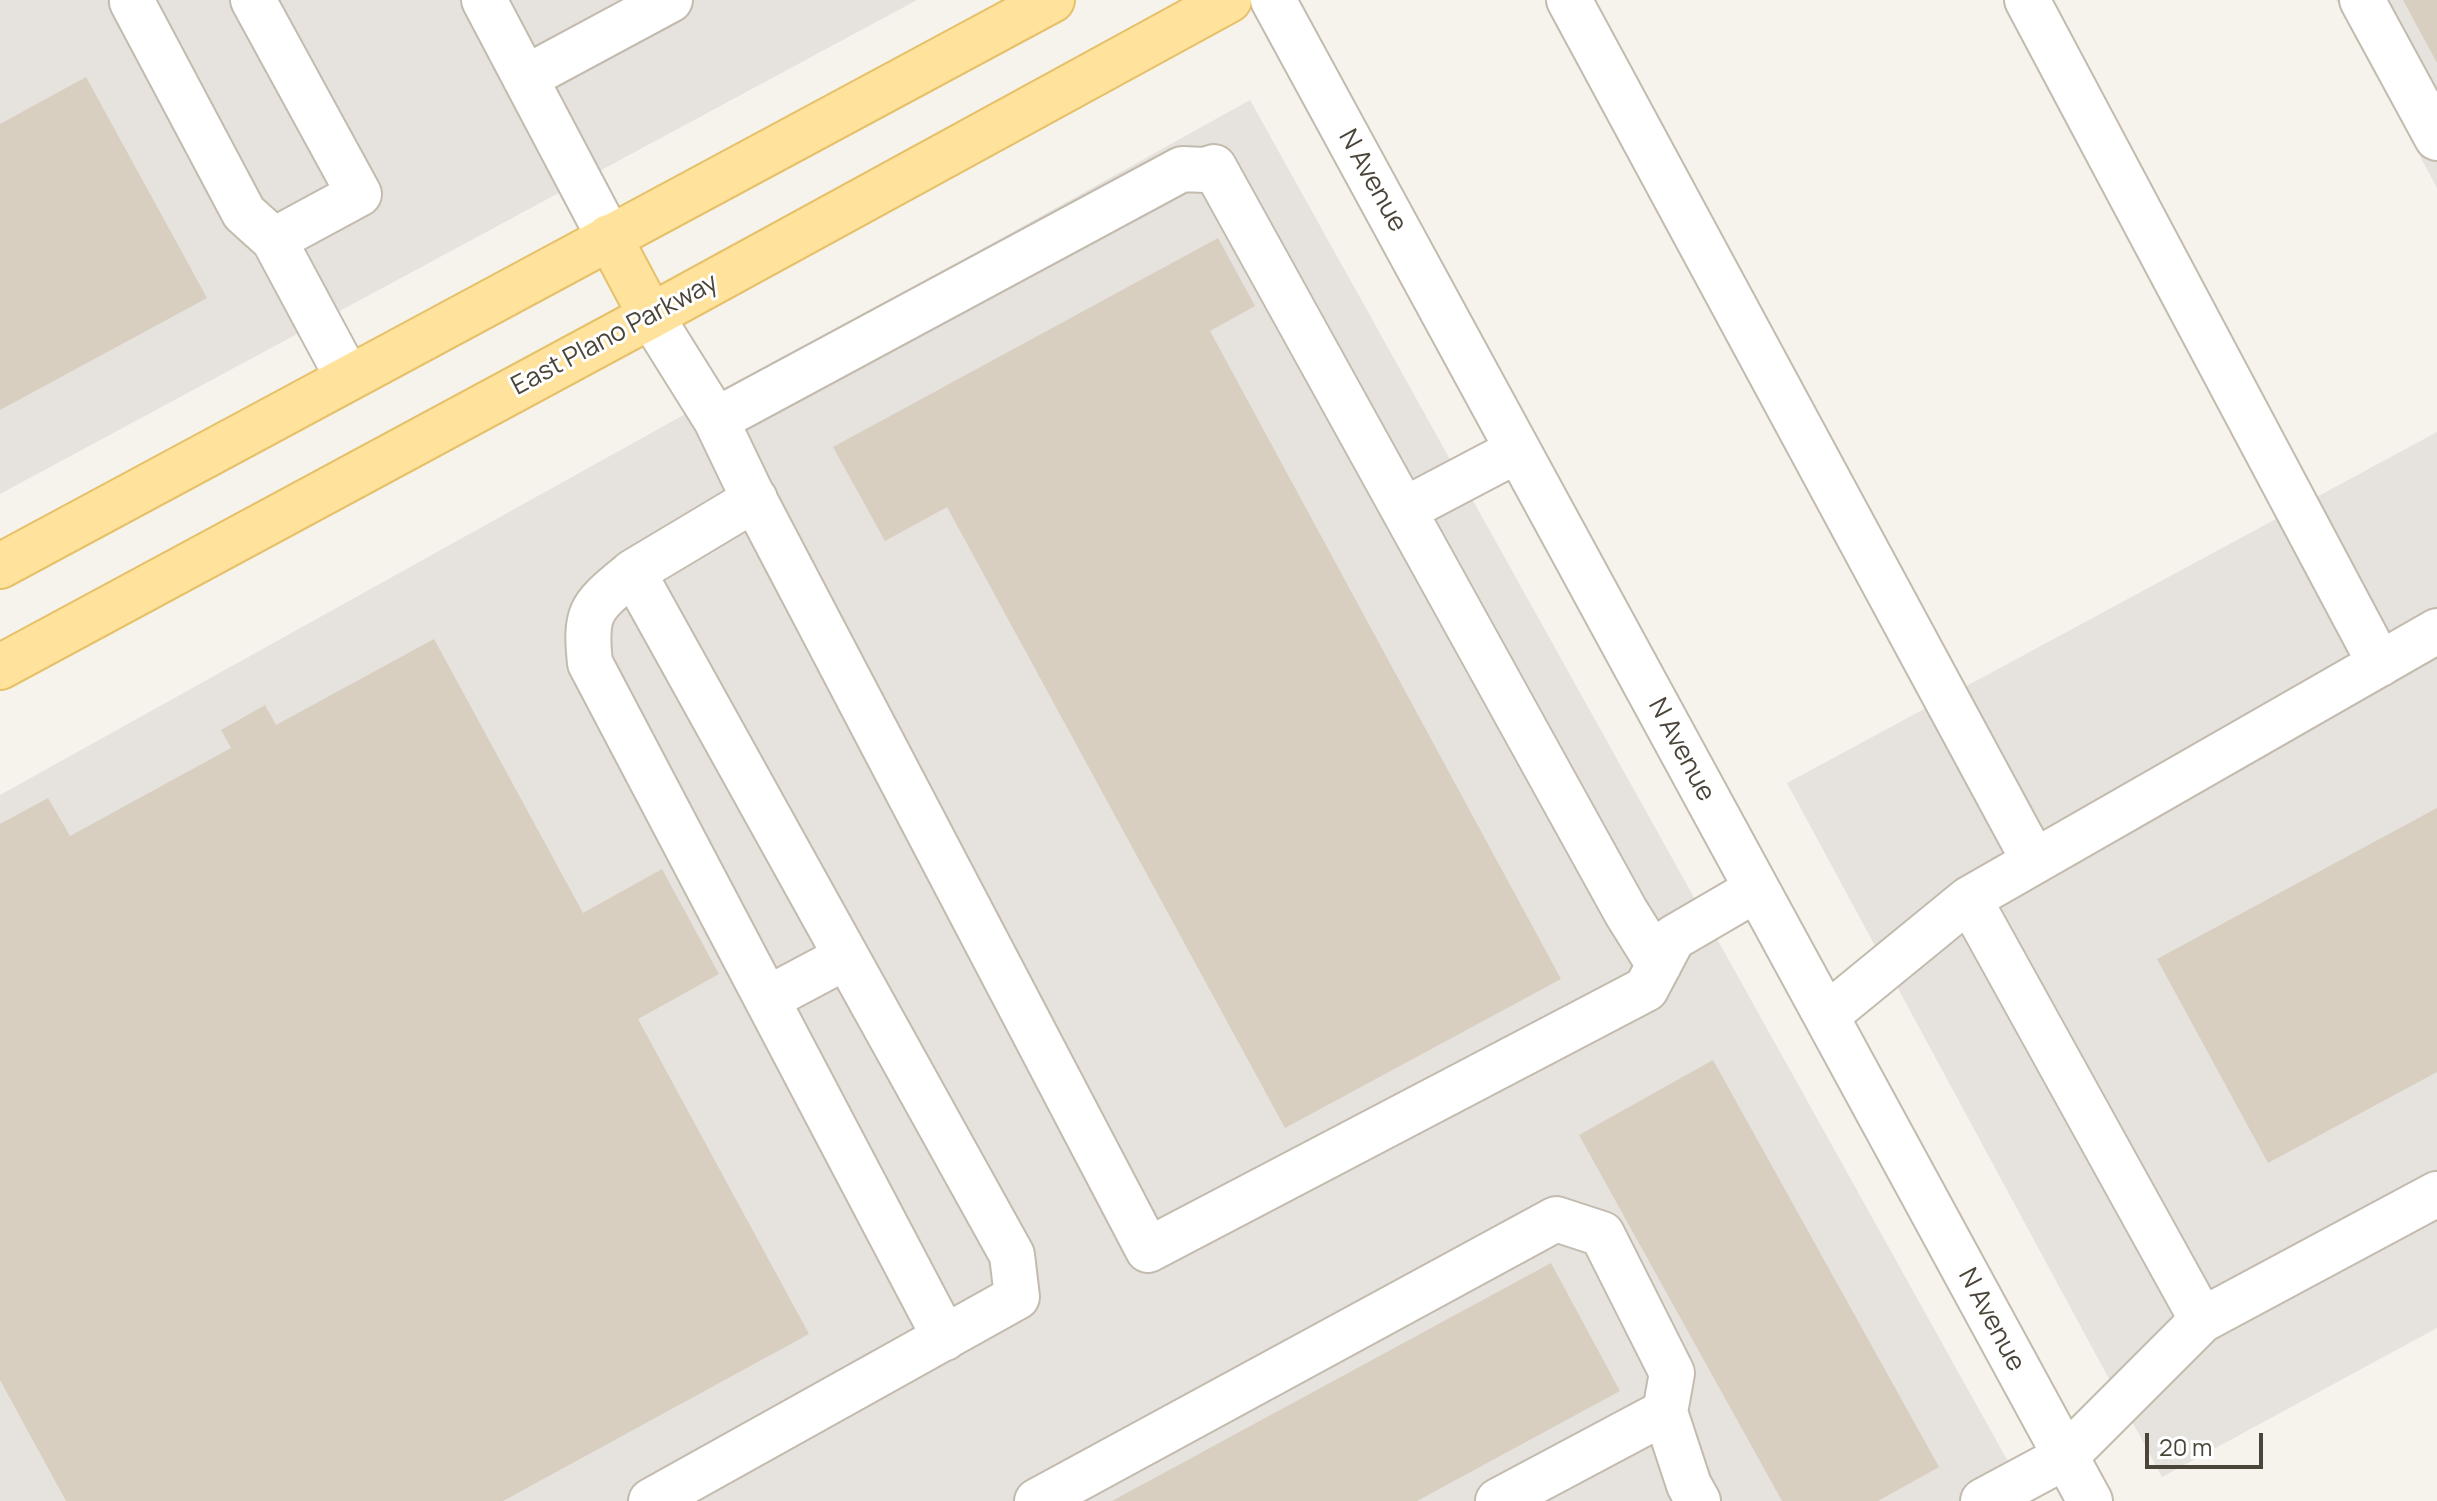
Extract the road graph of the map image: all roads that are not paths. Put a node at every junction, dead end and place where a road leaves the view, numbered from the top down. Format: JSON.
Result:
{"nodes":[{"id":1,"x":253,"y":0,"type":"edge"},
{"id":2,"x":484,"y":0,"type":"edge"},
{"id":3,"x":670,"y":0,"type":"edge"},
{"id":4,"x":1052,"y":0,"type":"edge"},
{"id":5,"x":1229,"y":0,"type":"edge"},
{"id":6,"x":1273,"y":0,"type":"edge"},
{"id":7,"x":1569,"y":0,"type":"edge"},
{"id":8,"x":2027,"y":0,"type":"edge"},
{"id":9,"x":2362,"y":0,"type":"edge"},
{"id":10,"x":130,"y":1,"type":"edge"},
{"id":11,"x":525,"y":78,"type":"junction"},
{"id":12,"x":2437,"y":138,"type":"edge"},
{"id":13,"x":609,"y":237,"type":"junction"},
{"id":14,"x":274,"y":240,"type":"junction"},
{"id":15,"x":651,"y":316,"type":"junction"},
{"id":16,"x":348,"y":378,"type":"junction"},
{"id":17,"x":716,"y":420,"type":"junction"},
{"id":18,"x":1518,"y":450,"type":"junction"},
{"id":19,"x":755,"y":499,"type":"junction"},
{"id":20,"x":1404,"y":510,"type":"junction"},
{"id":21,"x":0,"y":566,"type":"edge"},
{"id":22,"x":633,"y":572,"type":"junction"},
{"id":23,"x":2437,"y":631,"type":"edge"},
{"id":24,"x":2380,"y":664,"type":"junction"},
{"id":25,"x":0,"y":667,"type":"edge"},
{"id":26,"x":2034,"y":861,"type":"junction"},
{"id":27,"x":1757,"y":889,"type":"junction"},
{"id":28,"x":1969,"y":899,"type":"junction"},
{"id":29,"x":846,"y":957,"type":"junction"},
{"id":30,"x":1659,"y":965,"type":"junction"},
{"id":31,"x":767,"y":999,"type":"junction"},
{"id":32,"x":1826,"y":1016,"type":"junction"},
{"id":33,"x":2437,"y":1194,"type":"edge"},
{"id":34,"x":2202,"y":1320,"type":"junction"},
{"id":35,"x":945,"y":1338,"type":"junction"},
{"id":36,"x":1665,"y":1412,"type":"junction"},
{"id":37,"x":2065,"y":1457,"type":"junction"},
{"id":38,"x":651,"y":1501,"type":"edge"},
{"id":39,"x":1037,"y":1501,"type":"edge"},
{"id":40,"x":1498,"y":1501,"type":"edge"},
{"id":41,"x":1698,"y":1501,"type":"edge"},
{"id":42,"x":1983,"y":1501,"type":"edge"},
{"id":43,"x":2090,"y":1501,"type":"edge"}],
"edges":[{"from":1,"to":14,"type":"street"},
{"from":2,"to":11,"type":"street"},
{"from":3,"to":11,"type":"street"},
{"from":4,"to":13,"type":"main road"},
{"from":5,"to":15,"type":"main road","name":"East Plano Parkway"},
{"from":6,"to":18,"type":"street","name":"N Avenue"},
{"from":7,"to":26,"type":"street"},
{"from":8,"to":24,"type":"street"},
{"from":9,"to":12,"type":"street"},
{"from":10,"to":14,"type":"street"},
{"from":11,"to":13,"type":"street"},
{"from":13,"to":15,"type":"main road"},
{"from":13,"to":16,"type":"main road"},
{"from":14,"to":16,"type":"street"},
{"from":15,"to":17,"type":"street"},
{"from":15,"to":25,"type":"main road","name":"East Plano Parkway"},
{"from":16,"to":21,"type":"main road"},
{"from":17,"to":19,"type":"street"},
{"from":17,"to":20,"type":"street"},
{"from":18,"to":20,"type":"street"},
{"from":18,"to":27,"type":"street","name":"N Avenue"},
{"from":19,"to":22,"type":"street"},
{"from":19,"to":30,"type":"street"},
{"from":20,"to":30,"type":"street"},
{"from":22,"to":29,"type":"street"},
{"from":22,"to":31,"type":"street"},
{"from":23,"to":24,"type":"street"},
{"from":24,"to":26,"type":"street"},
{"from":26,"to":28,"type":"street"},
{"from":27,"to":30,"type":"street"},
{"from":27,"to":32,"type":"street","name":"N Avenue"},
{"from":28,"to":32,"type":"street"},
{"from":28,"to":34,"type":"street"},
{"from":29,"to":31,"type":"street"},
{"from":29,"to":35,"type":"street"},
{"from":31,"to":35,"type":"street"},
{"from":32,"to":37,"type":"street","name":"N Avenue"},
{"from":33,"to":34,"type":"street"},
{"from":34,"to":37,"type":"street"},
{"from":35,"to":38,"type":"street"},
{"from":36,"to":39,"type":"street"},
{"from":36,"to":40,"type":"street"},
{"from":36,"to":41,"type":"street"},
{"from":37,"to":42,"type":"street"},
{"from":37,"to":43,"type":"street","name":"N Avenue"}]}
